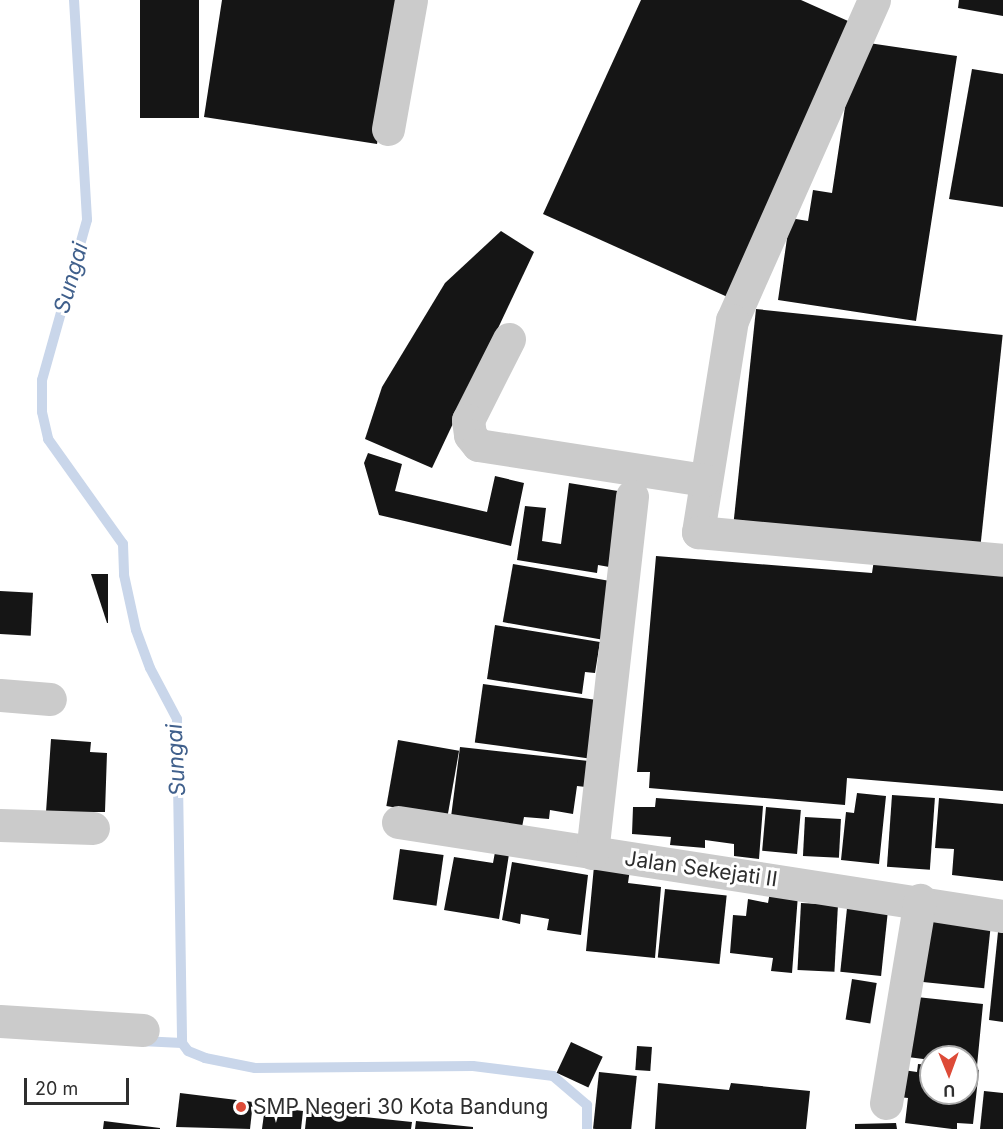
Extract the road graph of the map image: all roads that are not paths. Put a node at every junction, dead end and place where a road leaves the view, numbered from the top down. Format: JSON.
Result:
{"nodes":[{"id":1,"x":411,"y":0,"type":"edge"},
{"id":2,"x":874,"y":0,"type":"edge"},
{"id":3,"x":388,"y":129,"type":"dead end"},
{"id":4,"x":509,"y":339,"type":"dead end"},
{"id":5,"x":704,"y":480,"type":"junction"},
{"id":6,"x":632,"y":496,"type":"dead end"},
{"id":7,"x":1003,"y":560,"type":"edge"},
{"id":8,"x":0,"y":695,"type":"edge"},
{"id":9,"x":50,"y":699,"type":"dead end"},
{"id":10,"x":398,"y":822,"type":"dead end"},
{"id":11,"x":0,"y":825,"type":"edge"},
{"id":12,"x":93,"y":828,"type":"dead end"},
{"id":13,"x":592,"y":853,"type":"junction"},
{"id":14,"x":920,"y":900,"type":"junction"},
{"id":15,"x":1003,"y":916,"type":"edge"},
{"id":16,"x":0,"y":1022,"type":"edge"},
{"id":17,"x":143,"y":1030,"type":"dead end"},
{"id":18,"x":886,"y":1103,"type":"dead end"}],
"edges":[{"from":1,"to":3,"type":"street"},
{"from":2,"to":5,"type":"street"},
{"from":4,"to":5,"type":"street"},
{"from":5,"to":7,"type":"street"},
{"from":6,"to":13,"type":"street"},
{"from":8,"to":9,"type":"street"},
{"from":10,"to":13,"type":"street","name":"Jalan Sekejati II"},
{"from":11,"to":12,"type":"street"},
{"from":13,"to":14,"type":"street","name":"Jalan Sekejati II"},
{"from":14,"to":15,"type":"street","name":"Jalan Sekejati II"},
{"from":14,"to":18,"type":"street"},
{"from":16,"to":17,"type":"street"}]}
